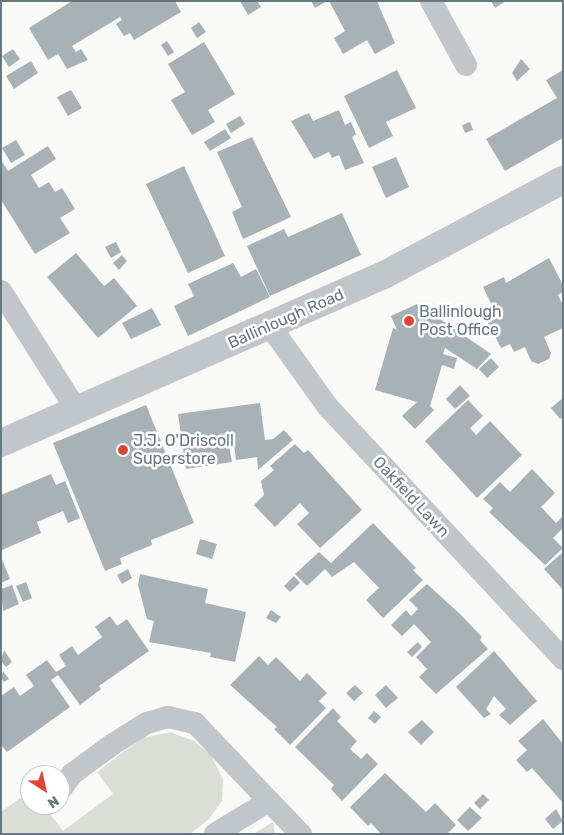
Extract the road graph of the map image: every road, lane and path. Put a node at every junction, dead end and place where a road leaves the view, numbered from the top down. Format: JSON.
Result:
{"nodes":[{"id":1,"x":431,"y":1,"type":"edge"},
{"id":2,"x":466,"y":65,"type":"dead end"},
{"id":3,"x":563,"y":180,"type":"edge"},
{"id":4,"x":1,"y":291,"type":"edge"},
{"id":5,"x":270,"y":326,"type":"junction"},
{"id":6,"x":76,"y":408,"type":"junction"},
{"id":7,"x":1,"y":443,"type":"edge"},
{"id":8,"x":563,"y":659,"type":"edge"},
{"id":9,"x":70,"y":777,"type":"edge"},
{"id":10,"x":269,"y":800,"type":"junction"},
{"id":11,"x":215,"y":834,"type":"edge"},
{"id":12,"x":301,"y":834,"type":"edge"}],
"edges":[{"from":1,"to":2,"type":"street"},
{"from":3,"to":5,"type":"street","name":"Ballinlough Road"},
{"from":4,"to":6,"type":"street"},
{"from":5,"to":6,"type":"street","name":"Ballinlough Road"},
{"from":5,"to":8,"type":"street","name":"Oakfield Lawn"},
{"from":6,"to":7,"type":"street","name":"Ballinlough Road"},
{"from":9,"to":10,"type":"street"},
{"from":10,"to":11,"type":"street"},
{"from":10,"to":12,"type":"street"}]}
